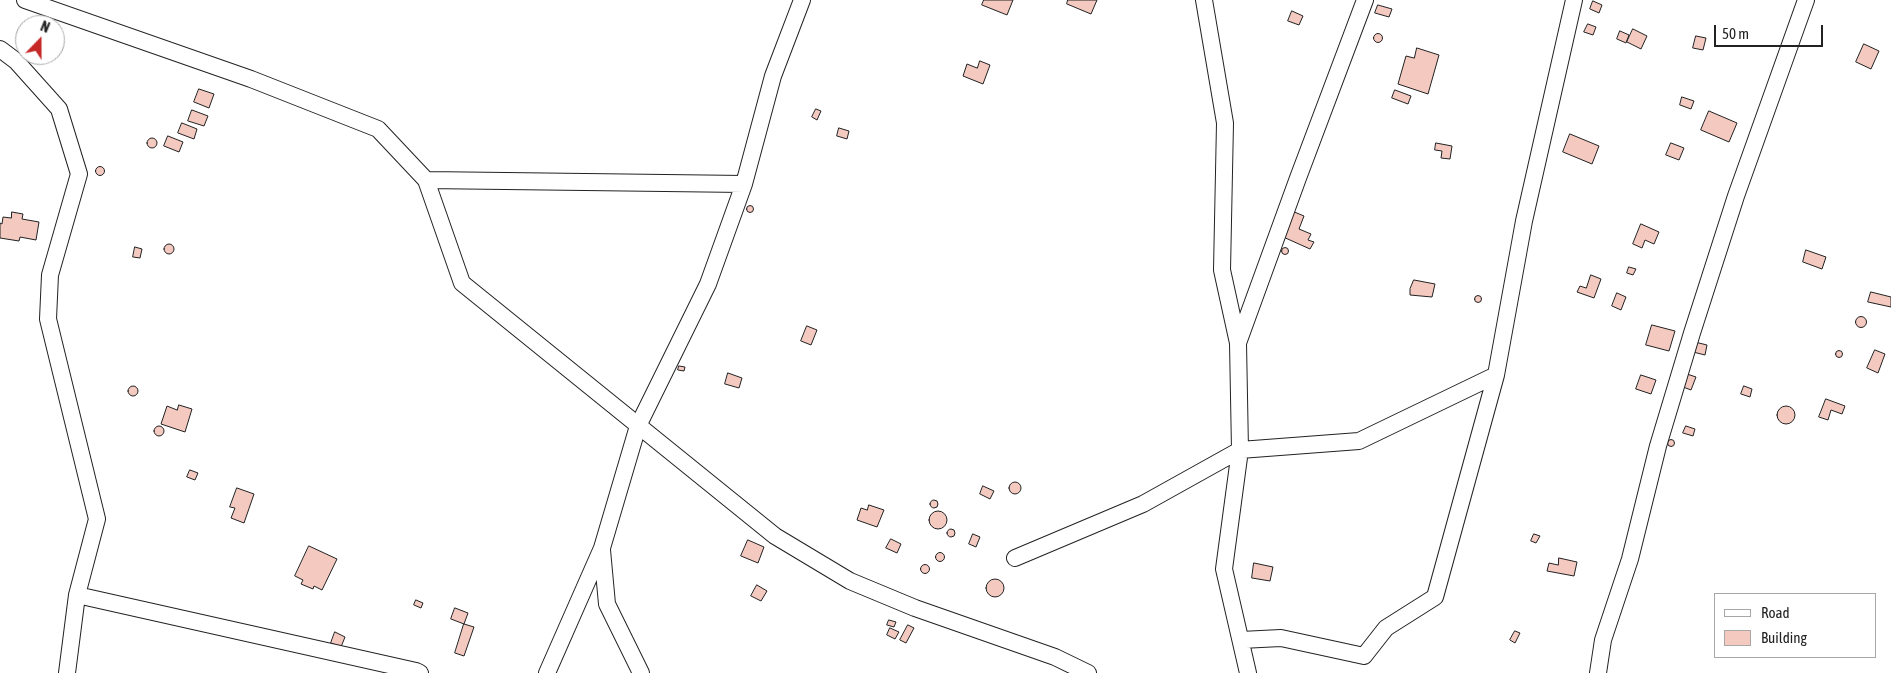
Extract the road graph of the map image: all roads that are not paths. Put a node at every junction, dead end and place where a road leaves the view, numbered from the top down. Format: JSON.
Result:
{"nodes":[{"id":1,"x":25,"y":0,"type":"edge"},
{"id":2,"x":802,"y":0,"type":"edge"},
{"id":3,"x":1204,"y":0,"type":"edge"},
{"id":4,"x":1365,"y":0,"type":"edge"},
{"id":5,"x":1574,"y":0,"type":"edge"},
{"id":6,"x":1806,"y":0,"type":"edge"},
{"id":7,"x":0,"y":49,"type":"edge"},
{"id":8,"x":426,"y":180,"type":"junction"},
{"id":9,"x":744,"y":184,"type":"junction"},
{"id":10,"x":1238,"y":343,"type":"junction"},
{"id":11,"x":1496,"y":375,"type":"junction"},
{"id":12,"x":638,"y":426,"type":"junction"},
{"id":13,"x":1240,"y":450,"type":"junction"},
{"id":14,"x":602,"y":548,"type":"junction"},
{"id":15,"x":1015,"y":558,"type":"dead end"},
{"id":16,"x":77,"y":595,"type":"junction"},
{"id":17,"x":1241,"y":640,"type":"junction"},
{"id":18,"x":67,"y":673,"type":"edge"},
{"id":19,"x":420,"y":673,"type":"edge"},
{"id":20,"x":547,"y":673,"type":"edge"},
{"id":21,"x":641,"y":673,"type":"edge"},
{"id":22,"x":1088,"y":673,"type":"edge"},
{"id":23,"x":1248,"y":673,"type":"edge"},
{"id":24,"x":1598,"y":673,"type":"edge"}],
"edges":[{"from":1,"to":8,"type":"street"},
{"from":2,"to":9,"type":"street"},
{"from":3,"to":10,"type":"street"},
{"from":4,"to":10,"type":"street"},
{"from":5,"to":11,"type":"street"},
{"from":6,"to":24,"type":"street"},
{"from":7,"to":16,"type":"street"},
{"from":8,"to":9,"type":"street"},
{"from":8,"to":12,"type":"street"},
{"from":9,"to":12,"type":"street"},
{"from":10,"to":13,"type":"street"},
{"from":11,"to":13,"type":"street"},
{"from":11,"to":17,"type":"street"},
{"from":12,"to":14,"type":"street"},
{"from":12,"to":22,"type":"street"},
{"from":13,"to":15,"type":"street"},
{"from":13,"to":17,"type":"street"},
{"from":14,"to":20,"type":"street"},
{"from":14,"to":21,"type":"street"},
{"from":16,"to":18,"type":"street"},
{"from":16,"to":19,"type":"street"},
{"from":17,"to":23,"type":"street"}]}
